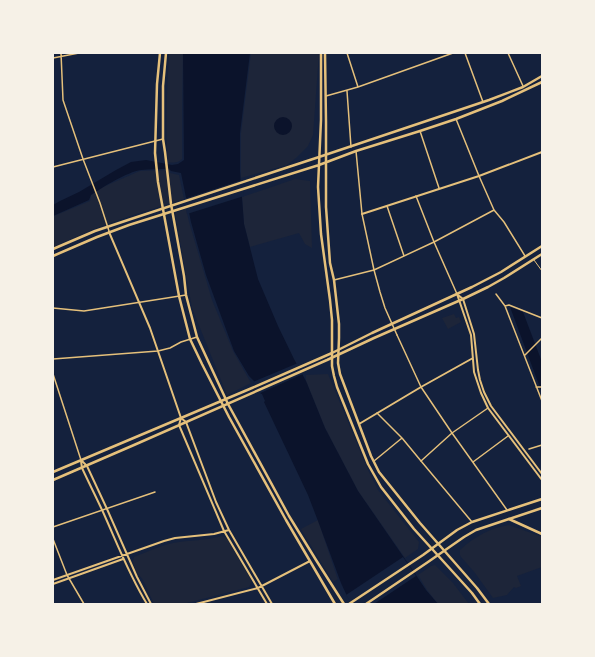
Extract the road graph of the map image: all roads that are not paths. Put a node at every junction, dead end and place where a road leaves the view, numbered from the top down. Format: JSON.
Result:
{"nodes":[{"id":1,"x":61,"y":53,"type":"edge"},
{"id":2,"x":79,"y":53,"type":"edge"},
{"id":3,"x":160,"y":53,"type":"edge"},
{"id":4,"x":166,"y":53,"type":"edge"},
{"id":5,"x":321,"y":53,"type":"edge"},
{"id":6,"x":325,"y":53,"type":"edge"},
{"id":7,"x":347,"y":53,"type":"edge"},
{"id":8,"x":453,"y":53,"type":"edge"},
{"id":9,"x":465,"y":53,"type":"edge"},
{"id":10,"x":508,"y":53,"type":"edge"},
{"id":11,"x":60,"y":56,"type":"junction"},
{"id":12,"x":53,"y":58,"type":"edge"},
{"id":13,"x":542,"y":76,"type":"edge"},
{"id":14,"x":542,"y":82,"type":"edge"},
{"id":15,"x":358,"y":87,"type":"junction"},
{"id":16,"x":523,"y":87,"type":"junction"},
{"id":17,"x":347,"y":91,"type":"junction"},
{"id":18,"x":326,"y":96,"type":"junction"},
{"id":19,"x":484,"y":102,"type":"junction"},
{"id":20,"x":456,"y":119,"type":"junction"},
{"id":21,"x":420,"y":131,"type":"junction"},
{"id":22,"x":163,"y":139,"type":"junction"},
{"id":23,"x":155,"y":141,"type":"junction"},
{"id":24,"x":351,"y":147,"type":"junction"},
{"id":25,"x":356,"y":152,"type":"junction"},
{"id":26,"x":542,"y":152,"type":"edge"},
{"id":27,"x":326,"y":155,"type":"junction"},
{"id":28,"x":319,"y":157,"type":"junction"},
{"id":29,"x":83,"y":159,"type":"junction"},
{"id":30,"x":326,"y":162,"type":"junction"},
{"id":31,"x":319,"y":165,"type":"junction"},
{"id":32,"x":53,"y":167,"type":"edge"},
{"id":33,"x":479,"y":176,"type":"junction"},
{"id":34,"x":439,"y":188,"type":"junction"},
{"id":35,"x":416,"y":196,"type":"junction"},
{"id":36,"x":387,"y":206,"type":"junction"},
{"id":37,"x":494,"y":210,"type":"junction"},
{"id":38,"x":362,"y":214,"type":"junction"},
{"id":39,"x":108,"y":227,"type":"junction"},
{"id":40,"x":109,"y":232,"type":"junction"},
{"id":41,"x":434,"y":242,"type":"junction"},
{"id":42,"x":542,"y":246,"type":"edge"},
{"id":43,"x":53,"y":249,"type":"edge"},
{"id":44,"x":542,"y":254,"type":"edge"},
{"id":45,"x":53,"y":256,"type":"edge"},
{"id":46,"x":404,"y":256,"type":"junction"},
{"id":47,"x":526,"y":256,"type":"junction"},
{"id":48,"x":534,"y":259,"type":"junction"},
{"id":49,"x":374,"y":270,"type":"junction"},
{"id":50,"x":542,"y":271,"type":"edge"},
{"id":51,"x":334,"y":280,"type":"junction"},
{"id":52,"x":458,"y":294,"type":"junction"},
{"id":53,"x":496,"y":294,"type":"dead end"},
{"id":54,"x":186,"y":295,"type":"junction"},
{"id":55,"x":179,"y":296,"type":"junction"},
{"id":56,"x":463,"y":299,"type":"junction"},
{"id":57,"x":459,"y":300,"type":"junction"},
{"id":58,"x":140,"y":302,"type":"junction"},
{"id":59,"x":505,"y":306,"type":"junction"},
{"id":60,"x":53,"y":308,"type":"edge"},
{"id":61,"x":542,"y":318,"type":"edge"},
{"id":62,"x":392,"y":324,"type":"junction"},
{"id":63,"x":394,"y":329,"type":"junction"},
{"id":64,"x":197,"y":337,"type":"junction"},
{"id":65,"x":542,"y":338,"type":"edge"},
{"id":66,"x":190,"y":339,"type":"junction"},
{"id":67,"x":339,"y":350,"type":"junction"},
{"id":68,"x":158,"y":351,"type":"junction"},
{"id":69,"x":332,"y":353,"type":"junction"},
{"id":70,"x":338,"y":355,"type":"junction"},
{"id":71,"x":524,"y":355,"type":"junction"},
{"id":72,"x":332,"y":358,"type":"junction"},
{"id":73,"x":473,"y":358,"type":"junction"},
{"id":74,"x":53,"y":359,"type":"edge"},
{"id":75,"x":53,"y":374,"type":"edge"},
{"id":76,"x":421,"y":387,"type":"junction"},
{"id":77,"x":539,"y":387,"type":"edge"},
{"id":78,"x":225,"y":399,"type":"junction"},
{"id":79,"x":220,"y":401,"type":"junction"},
{"id":80,"x":542,"y":401,"type":"edge"},
{"id":81,"x":228,"y":404,"type":"junction"},
{"id":82,"x":223,"y":406,"type":"junction"},
{"id":83,"x":488,"y":408,"type":"junction"},
{"id":84,"x":377,"y":412,"type":"junction"},
{"id":85,"x":181,"y":418,"type":"junction"},
{"id":86,"x":186,"y":422,"type":"junction"},
{"id":87,"x":359,"y":424,"type":"junction"},
{"id":88,"x":179,"y":426,"type":"junction"},
{"id":89,"x":452,"y":433,"type":"junction"},
{"id":90,"x":508,"y":436,"type":"junction"},
{"id":91,"x":402,"y":438,"type":"junction"},
{"id":92,"x":542,"y":444,"type":"edge"},
{"id":93,"x":529,"y":449,"type":"dead end"},
{"id":94,"x":81,"y":460,"type":"junction"},
{"id":95,"x":373,"y":461,"type":"junction"},
{"id":96,"x":421,"y":461,"type":"junction"},
{"id":97,"x":473,"y":462,"type":"junction"},
{"id":98,"x":87,"y":466,"type":"junction"},
{"id":99,"x":82,"y":468,"type":"junction"},
{"id":100,"x":53,"y":472,"type":"edge"},
{"id":101,"x":542,"y":474,"type":"edge"},
{"id":102,"x":53,"y":480,"type":"edge"},
{"id":103,"x":542,"y":480,"type":"edge"},
{"id":104,"x":155,"y":492,"type":"dead end"},
{"id":105,"x":542,"y":499,"type":"edge"},
{"id":106,"x":542,"y":508,"type":"edge"},
{"id":107,"x":107,"y":509,"type":"junction"},
{"id":108,"x":507,"y":510,"type":"junction"},
{"id":109,"x":102,"y":511,"type":"junction"},
{"id":110,"x":509,"y":519,"type":"junction"},
{"id":111,"x":472,"y":522,"type":"junction"},
{"id":112,"x":53,"y":527,"type":"edge"},
{"id":113,"x":229,"y":530,"type":"junction"},
{"id":114,"x":224,"y":531,"type":"junction"},
{"id":115,"x":542,"y":534,"type":"edge"},
{"id":116,"x":53,"y":539,"type":"edge"},
{"id":117,"x":438,"y":544,"type":"junction"},
{"id":118,"x":432,"y":549,"type":"junction"},
{"id":119,"x":444,"y":551,"type":"junction"},
{"id":120,"x":122,"y":555,"type":"junction"},
{"id":121,"x":126,"y":555,"type":"junction"},
{"id":122,"x":438,"y":555,"type":"junction"},
{"id":123,"x":123,"y":559,"type":"junction"},
{"id":124,"x":310,"y":561,"type":"junction"},
{"id":125,"x":67,"y":575,"type":"junction"},
{"id":126,"x":68,"y":578,"type":"junction"},
{"id":127,"x":53,"y":580,"type":"edge"},
{"id":128,"x":53,"y":584,"type":"edge"},
{"id":129,"x":262,"y":586,"type":"junction"},
{"id":130,"x":258,"y":588,"type":"junction"},
{"id":131,"x":84,"y":604,"type":"edge"},
{"id":132,"x":147,"y":604,"type":"edge"},
{"id":133,"x":151,"y":604,"type":"edge"},
{"id":134,"x":196,"y":604,"type":"edge"},
{"id":135,"x":267,"y":604,"type":"edge"},
{"id":136,"x":272,"y":604,"type":"edge"},
{"id":137,"x":335,"y":604,"type":"edge"},
{"id":138,"x":344,"y":604,"type":"edge"},
{"id":139,"x":349,"y":604,"type":"edge"},
{"id":140,"x":366,"y":604,"type":"edge"},
{"id":141,"x":480,"y":604,"type":"edge"},
{"id":142,"x":489,"y":604,"type":"edge"}],
"edges":[{"from":1,"to":11,"type":"street"},
{"from":2,"to":11,"type":"street"},
{"from":3,"to":23,"type":"main road"},
{"from":4,"to":22,"type":"main road"},
{"from":5,"to":28,"type":"main road"},
{"from":6,"to":18,"type":"main road"},
{"from":7,"to":15,"type":"street"},
{"from":8,"to":15,"type":"street"},
{"from":9,"to":19,"type":"street"},
{"from":10,"to":16,"type":"street"},
{"from":11,"to":12,"type":"street"},
{"from":11,"to":29,"type":"street"},
{"from":13,"to":16,"type":"main road"},
{"from":14,"to":20,"type":"main road"},
{"from":15,"to":17,"type":"street"},
{"from":16,"to":19,"type":"main road"},
{"from":17,"to":18,"type":"street"},
{"from":17,"to":24,"type":"street"},
{"from":18,"to":27,"type":"main road"},
{"from":19,"to":24,"type":"main road"},
{"from":20,"to":21,"type":"main road"},
{"from":20,"to":33,"type":"street"},
{"from":21,"to":25,"type":"main road"},
{"from":21,"to":34,"type":"street"},
{"from":22,"to":23,"type":"street"},
{"from":22,"to":54,"type":"main road"},
{"from":23,"to":29,"type":"street"},
{"from":23,"to":55,"type":"main road"},
{"from":24,"to":27,"type":"main road"},
{"from":25,"to":30,"type":"main road"},
{"from":25,"to":38,"type":"street"},
{"from":26,"to":33,"type":"street"},
{"from":27,"to":28,"type":"main road"},
{"from":27,"to":30,"type":"main road"},
{"from":28,"to":31,"type":"main road"},
{"from":28,"to":39,"type":"main road"},
{"from":29,"to":32,"type":"street"},
{"from":29,"to":39,"type":"street"},
{"from":30,"to":31,"type":"main road"},
{"from":30,"to":51,"type":"main road"},
{"from":31,"to":40,"type":"main road"},
{"from":31,"to":69,"type":"main road"},
{"from":33,"to":34,"type":"street"},
{"from":33,"to":37,"type":"street"},
{"from":34,"to":35,"type":"street"},
{"from":35,"to":36,"type":"street"},
{"from":35,"to":41,"type":"street"},
{"from":36,"to":38,"type":"street"},
{"from":36,"to":46,"type":"street"},
{"from":37,"to":41,"type":"street"},
{"from":37,"to":47,"type":"street"},
{"from":38,"to":49,"type":"street"},
{"from":39,"to":40,"type":"street"},
{"from":39,"to":43,"type":"main road"},
{"from":40,"to":45,"type":"main road"},
{"from":40,"to":58,"type":"street"},
{"from":41,"to":46,"type":"street"},
{"from":41,"to":52,"type":"street"},
{"from":42,"to":47,"type":"main road"},
{"from":44,"to":48,"type":"main road"},
{"from":46,"to":49,"type":"street"},
{"from":47,"to":52,"type":"main road"},
{"from":48,"to":50,"type":"lane"},
{"from":48,"to":56,"type":"main road"},
{"from":49,"to":51,"type":"street"},
{"from":49,"to":62,"type":"street"},
{"from":51,"to":67,"type":"main road"},
{"from":52,"to":56,"type":"street"},
{"from":52,"to":57,"type":"street"},
{"from":52,"to":62,"type":"main road"},
{"from":53,"to":59,"type":"street"},
{"from":54,"to":55,"type":"street"},
{"from":54,"to":64,"type":"main road"},
{"from":55,"to":58,"type":"street"},
{"from":55,"to":66,"type":"main road"},
{"from":56,"to":57,"type":"main road"},
{"from":56,"to":101,"type":"street"},
{"from":57,"to":63,"type":"main road"},
{"from":57,"to":73,"type":"street"},
{"from":58,"to":60,"type":"street"},
{"from":58,"to":68,"type":"street"},
{"from":59,"to":61,"type":"street"},
{"from":59,"to":71,"type":"street"},
{"from":62,"to":63,"type":"street"},
{"from":62,"to":67,"type":"main road"},
{"from":63,"to":70,"type":"main road"},
{"from":63,"to":76,"type":"street"},
{"from":64,"to":66,"type":"street"},
{"from":64,"to":78,"type":"main road"},
{"from":65,"to":71,"type":"street"},
{"from":66,"to":68,"type":"street"},
{"from":66,"to":79,"type":"main road"},
{"from":67,"to":69,"type":"main road"},
{"from":67,"to":70,"type":"main road"},
{"from":68,"to":74,"type":"street"},
{"from":68,"to":85,"type":"street"},
{"from":69,"to":72,"type":"main road"},
{"from":69,"to":78,"type":"main road"},
{"from":70,"to":72,"type":"main road"},
{"from":70,"to":87,"type":"main road"},
{"from":71,"to":77,"type":"street"},
{"from":72,"to":81,"type":"main road"},
{"from":72,"to":118,"type":"main road"},
{"from":73,"to":76,"type":"street"},
{"from":73,"to":83,"type":"street"},
{"from":75,"to":94,"type":"street"},
{"from":76,"to":84,"type":"street"},
{"from":76,"to":89,"type":"street"},
{"from":77,"to":80,"type":"street"},
{"from":78,"to":79,"type":"main road"},
{"from":78,"to":81,"type":"main road"},
{"from":79,"to":82,"type":"main road"},
{"from":79,"to":85,"type":"main road"},
{"from":81,"to":82,"type":"main road"},
{"from":81,"to":138,"type":"main road"},
{"from":82,"to":86,"type":"main road"},
{"from":82,"to":124,"type":"main road"},
{"from":83,"to":89,"type":"street"},
{"from":83,"to":90,"type":"street"},
{"from":84,"to":87,"type":"street"},
{"from":84,"to":91,"type":"street"},
{"from":85,"to":86,"type":"street"},
{"from":85,"to":88,"type":"street"},
{"from":85,"to":94,"type":"main road"},
{"from":86,"to":88,"type":"main road"},
{"from":86,"to":113,"type":"street"},
{"from":87,"to":95,"type":"main road"},
{"from":88,"to":98,"type":"main road"},
{"from":88,"to":114,"type":"street"},
{"from":89,"to":96,"type":"street"},
{"from":89,"to":97,"type":"street"},
{"from":90,"to":97,"type":"street"},
{"from":90,"to":103,"type":"street"},
{"from":91,"to":95,"type":"street"},
{"from":91,"to":96,"type":"street"},
{"from":92,"to":93,"type":"street"},
{"from":94,"to":98,"type":"street"},
{"from":94,"to":99,"type":"street"},
{"from":94,"to":100,"type":"main road"},
{"from":95,"to":117,"type":"main road"},
{"from":96,"to":111,"type":"street"},
{"from":97,"to":108,"type":"street"},
{"from":98,"to":99,"type":"main road"},
{"from":98,"to":107,"type":"street"},
{"from":99,"to":102,"type":"main road"},
{"from":99,"to":109,"type":"street"},
{"from":104,"to":107,"type":"street"},
{"from":105,"to":108,"type":"main road"},
{"from":106,"to":110,"type":"main road"},
{"from":107,"to":109,"type":"street"},
{"from":107,"to":121,"type":"street"},
{"from":108,"to":111,"type":"main road"},
{"from":109,"to":112,"type":"street"},
{"from":109,"to":120,"type":"street"},
{"from":110,"to":115,"type":"main road"},
{"from":110,"to":119,"type":"main road"},
{"from":111,"to":117,"type":"main road"},
{"from":113,"to":114,"type":"street"},
{"from":113,"to":129,"type":"street"},
{"from":114,"to":121,"type":"street"},
{"from":114,"to":130,"type":"street"},
{"from":116,"to":125,"type":"street"},
{"from":117,"to":118,"type":"main road"},
{"from":117,"to":119,"type":"main road"},
{"from":118,"to":122,"type":"main road"},
{"from":118,"to":139,"type":"main road"},
{"from":119,"to":122,"type":"main road"},
{"from":119,"to":142,"type":"main road"},
{"from":120,"to":121,"type":"street"},
{"from":120,"to":123,"type":"street"},
{"from":120,"to":125,"type":"street"},
{"from":121,"to":123,"type":"street"},
{"from":121,"to":133,"type":"street"},
{"from":122,"to":140,"type":"main road"},
{"from":122,"to":141,"type":"main road"},
{"from":123,"to":126,"type":"street"},
{"from":123,"to":132,"type":"street"},
{"from":124,"to":129,"type":"street"},
{"from":124,"to":137,"type":"main road"},
{"from":125,"to":126,"type":"street"},
{"from":125,"to":127,"type":"street"},
{"from":126,"to":128,"type":"street"},
{"from":126,"to":131,"type":"street"},
{"from":129,"to":130,"type":"street"},
{"from":129,"to":136,"type":"street"},
{"from":130,"to":134,"type":"street"},
{"from":130,"to":135,"type":"street"}]}
